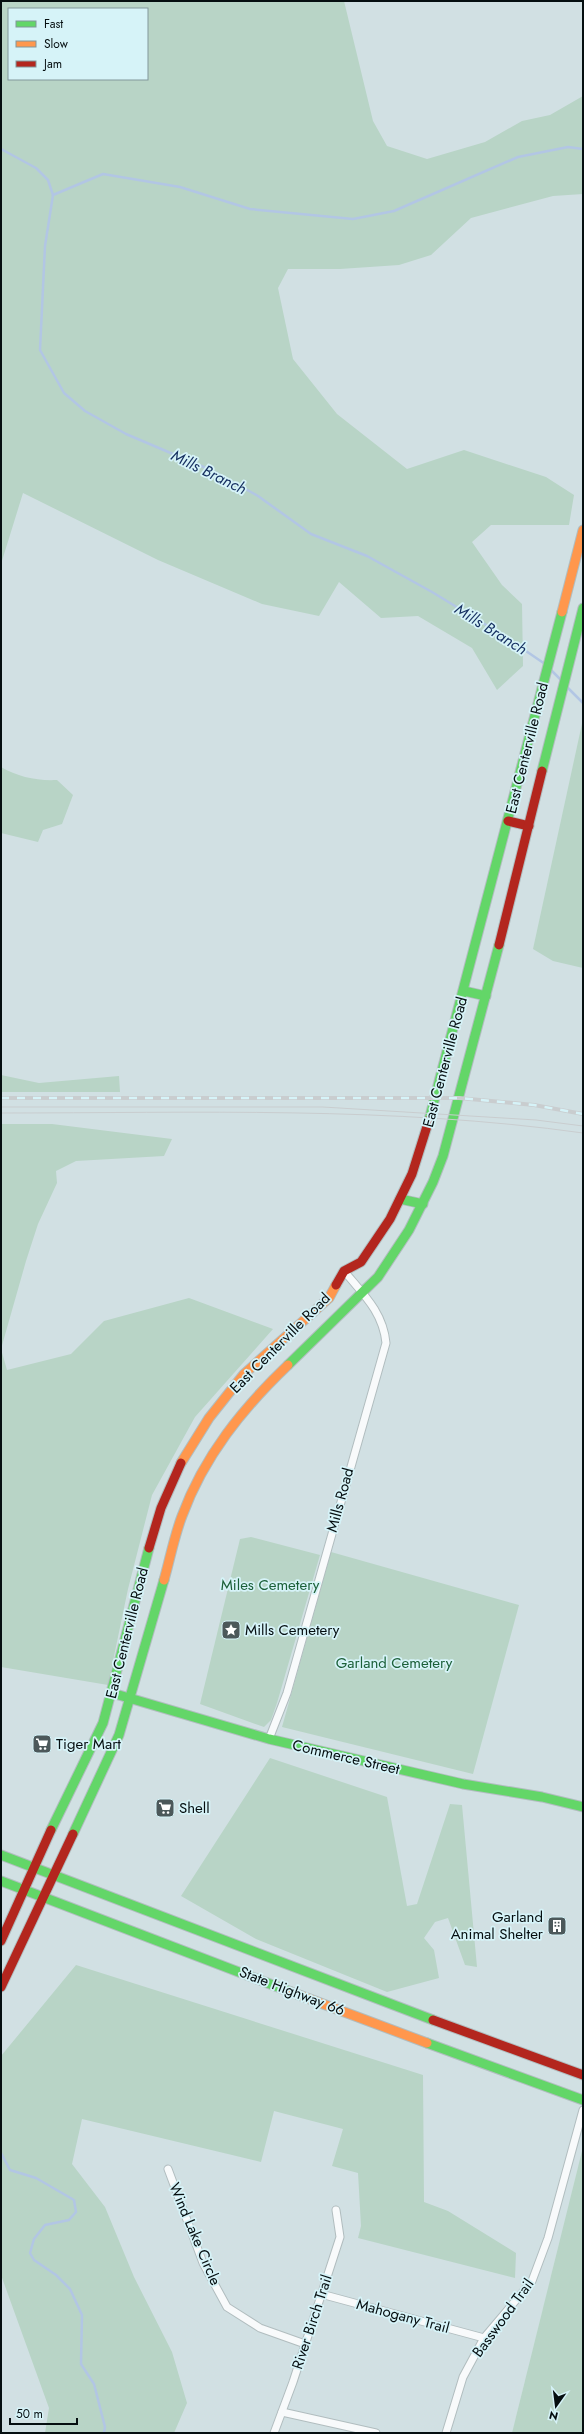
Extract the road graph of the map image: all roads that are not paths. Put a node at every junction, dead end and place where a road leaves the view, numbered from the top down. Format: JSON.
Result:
{"nodes":[{"id":1,"x":583,"y":530,"type":"edge"},
{"id":2,"x":583,"y":609,"type":"edge"},
{"id":3,"x":508,"y":821,"type":"junction"},
{"id":4,"x":529,"y":826,"type":"junction"},
{"id":5,"x":464,"y":991,"type":"junction"},
{"id":6,"x":486,"y":996,"type":"junction"},
{"id":7,"x":400,"y":1199,"type":"junction"},
{"id":8,"x":423,"y":1204,"type":"junction"},
{"id":9,"x":344,"y":1271,"type":"junction"},
{"id":10,"x":363,"y":1294,"type":"junction"},
{"id":11,"x":112,"y":1693,"type":"junction"},
{"id":12,"x":130,"y":1698,"type":"junction"},
{"id":13,"x":269,"y":1739,"type":"junction"},
{"id":14,"x":583,"y":1807,"type":"edge"},
{"id":15,"x":1,"y":1855,"type":"edge"},
{"id":16,"x":34,"y":1867,"type":"junction"},
{"id":17,"x":54,"y":1875,"type":"junction"},
{"id":18,"x":1,"y":1881,"type":"edge"},
{"id":19,"x":23,"y":1889,"type":"junction"},
{"id":20,"x":44,"y":1896,"type":"junction"},
{"id":21,"x":1,"y":1941,"type":"edge"},
{"id":22,"x":1,"y":1987,"type":"edge"},
{"id":23,"x":583,"y":2075,"type":"edge"},
{"id":24,"x":583,"y":2100,"type":"edge"},
{"id":25,"x":583,"y":2110,"type":"edge"},
{"id":26,"x":168,"y":2169,"type":"dead end"},
{"id":27,"x":336,"y":2210,"type":"dead end"},
{"id":28,"x":321,"y":2294,"type":"junction"},
{"id":29,"x":484,"y":2338,"type":"junction"},
{"id":30,"x":305,"y":2344,"type":"junction"},
{"id":31,"x":282,"y":2412,"type":"junction"},
{"id":32,"x":274,"y":2433,"type":"edge"},
{"id":33,"x":376,"y":2433,"type":"edge"},
{"id":34,"x":446,"y":2433,"type":"edge"}],
"edges":[{"from":1,"to":3,"type":"main road","name":"East Centerville Road"},
{"from":2,"to":4,"type":"main road","name":"East Centerville Road"},
{"from":3,"to":4,"type":"main road"},
{"from":3,"to":5,"type":"main road","name":"East Centerville Road"},
{"from":4,"to":6,"type":"main road","name":"East Centerville Road"},
{"from":5,"to":6,"type":"main road"},
{"from":5,"to":7,"type":"main road","name":"East Centerville Road"},
{"from":6,"to":8,"type":"main road","name":"East Centerville Road"},
{"from":7,"to":8,"type":"main road"},
{"from":7,"to":9,"type":"main road","name":"East Centerville Road"},
{"from":8,"to":10,"type":"main road","name":"East Centerville Road"},
{"from":9,"to":10,"type":"street","name":"Mills Road"},
{"from":9,"to":11,"type":"main road","name":"East Centerville Road"},
{"from":10,"to":12,"type":"main road","name":"East Centerville Road"},
{"from":10,"to":13,"type":"street","name":"Mills Road"},
{"from":11,"to":12,"type":"main road","name":"Commerce Street"},
{"from":11,"to":16,"type":"main road","name":"East Centerville Road"},
{"from":12,"to":13,"type":"main road","name":"Commerce Street"},
{"from":12,"to":17,"type":"main road","name":"East Centerville Road"},
{"from":13,"to":14,"type":"main road","name":"Commerce Street"},
{"from":15,"to":16,"type":"main road","name":"State Highway 66"},
{"from":16,"to":17,"type":"main road","name":"State Highway 66"},
{"from":16,"to":19,"type":"main road","name":"East Centerville Road"},
{"from":17,"to":20,"type":"main road","name":"East Centerville Road"},
{"from":17,"to":23,"type":"main road","name":"State Highway 66"},
{"from":18,"to":19,"type":"main road","name":"State Highway 66"},
{"from":19,"to":20,"type":"main road","name":"State Highway 66"},
{"from":19,"to":21,"type":"main road","name":"East Centerville Road"},
{"from":20,"to":22,"type":"main road","name":"East Centerville Road"},
{"from":20,"to":24,"type":"main road","name":"State Highway 66"},
{"from":25,"to":29,"type":"street","name":"Basswood Trail"},
{"from":26,"to":30,"type":"street","name":"Wind Lake Circle"},
{"from":27,"to":28,"type":"street","name":"River Birch Trail"},
{"from":28,"to":29,"type":"street","name":"Mahogany Trail"},
{"from":28,"to":30,"type":"street","name":"River Birch Trail"},
{"from":29,"to":34,"type":"street","name":"Basswood Trail"},
{"from":30,"to":31,"type":"street","name":"River Birch Trail"},
{"from":31,"to":32,"type":"street","name":"River Birch Trail"},
{"from":31,"to":33,"type":"street"}]}
